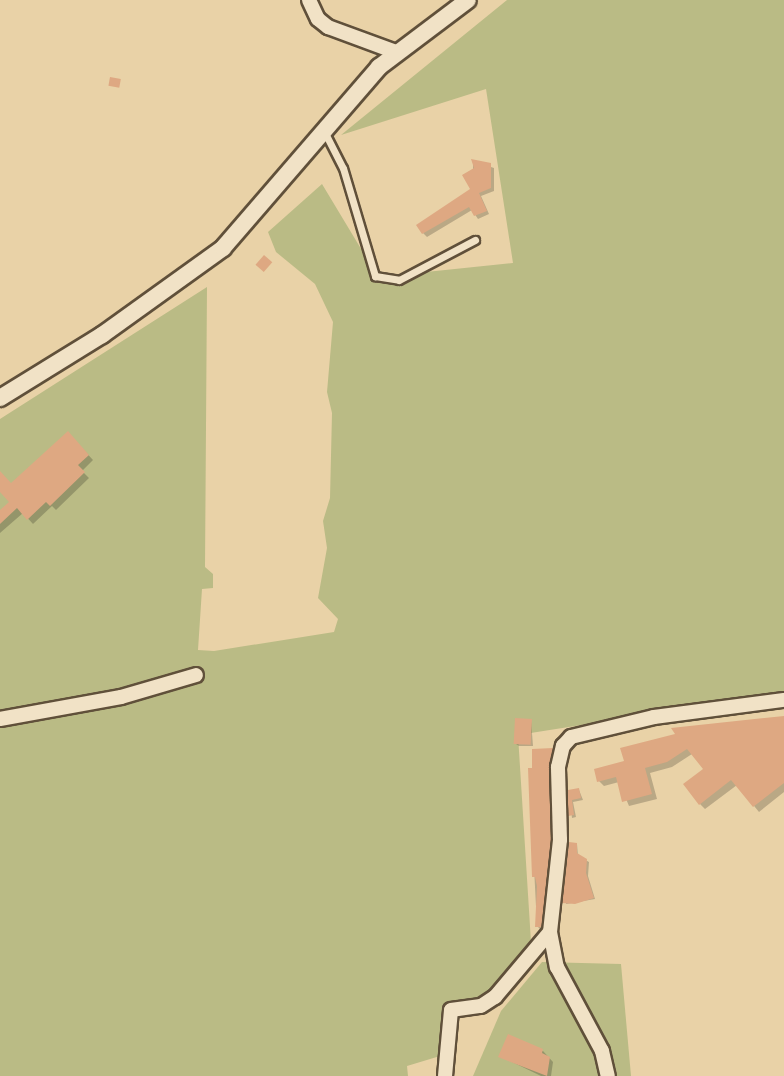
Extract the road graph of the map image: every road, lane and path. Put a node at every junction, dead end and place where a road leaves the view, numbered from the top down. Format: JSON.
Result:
{"nodes":[{"id":1,"x":309,"y":0,"type":"edge"},
{"id":2,"x":468,"y":0,"type":"edge"},
{"id":3,"x":396,"y":52,"type":"junction"},
{"id":4,"x":325,"y":133,"type":"junction"},
{"id":5,"x":475,"y":240,"type":"dead end"},
{"id":6,"x":0,"y":398,"type":"edge"},
{"id":7,"x":196,"y":675,"type":"dead end"},
{"id":8,"x":784,"y":700,"type":"edge"},
{"id":9,"x":0,"y":719,"type":"edge"},
{"id":10,"x":550,"y":932,"type":"junction"},
{"id":11,"x":445,"y":1076,"type":"edge"},
{"id":12,"x":608,"y":1076,"type":"edge"}],
"edges":[{"from":1,"to":3,"type":"street"},
{"from":2,"to":3,"type":"street"},
{"from":3,"to":4,"type":"street"},
{"from":4,"to":5,"type":"lane"},
{"from":4,"to":6,"type":"street"},
{"from":7,"to":9,"type":"street"},
{"from":8,"to":10,"type":"street"},
{"from":10,"to":11,"type":"street"},
{"from":10,"to":12,"type":"street"}]}
